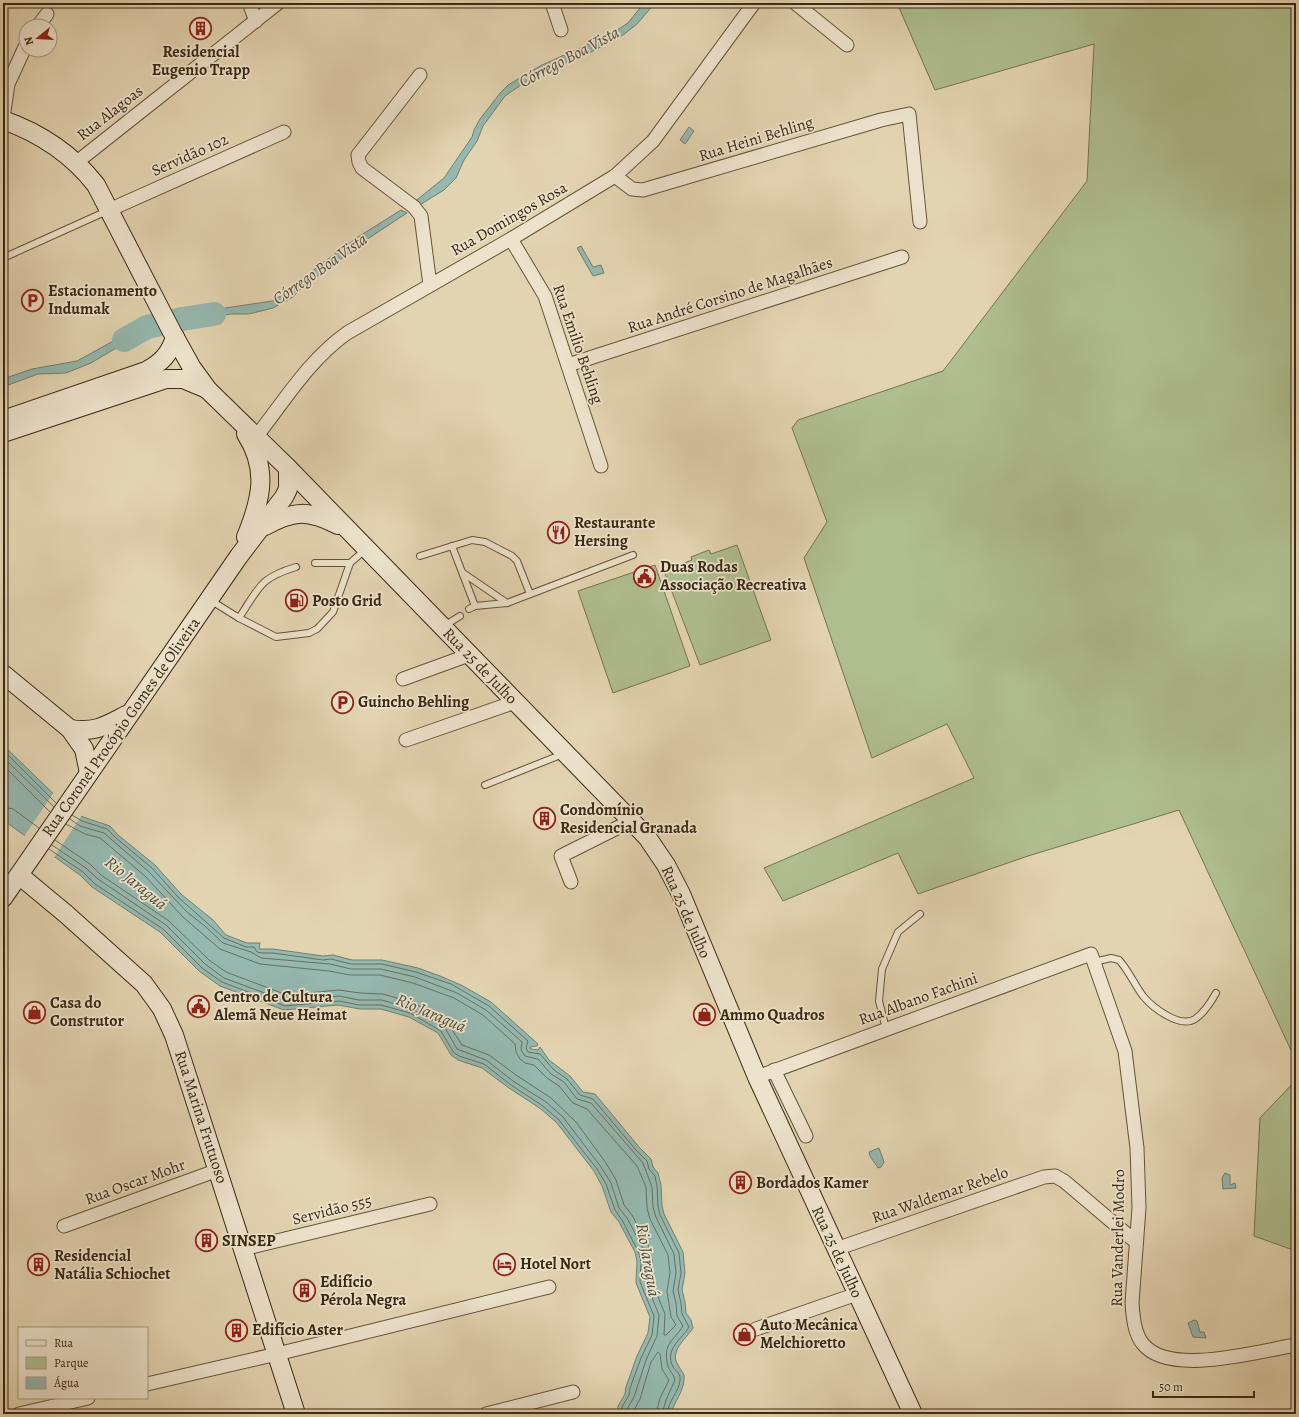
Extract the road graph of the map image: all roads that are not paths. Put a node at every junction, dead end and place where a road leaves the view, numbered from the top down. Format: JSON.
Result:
{"nodes":[{"id":1,"x":249,"y":3,"type":"edge"},
{"id":2,"x":278,"y":3,"type":"edge"},
{"id":3,"x":552,"y":3,"type":"edge"},
{"id":4,"x":754,"y":3,"type":"edge"},
{"id":5,"x":795,"y":3,"type":"edge"},
{"id":6,"x":47,"y":14,"type":"dead end"},
{"id":7,"x":44,"y":18,"type":"edge"},
{"id":8,"x":256,"y":21,"type":"junction"},
{"id":9,"x":561,"y":30,"type":"dead end"},
{"id":10,"x":847,"y":45,"type":"dead end"},
{"id":11,"x":20,"y":58,"type":"edge"},
{"id":12,"x":420,"y":75,"type":"dead end"},
{"id":13,"x":3,"y":119,"type":"edge"},
{"id":14,"x":284,"y":132,"type":"dead end"},
{"id":15,"x":77,"y":162,"type":"junction"},
{"id":16,"x":615,"y":176,"type":"junction"},
{"id":17,"x":109,"y":210,"type":"junction"},
{"id":18,"x":920,"y":222,"type":"dead end"},
{"id":19,"x":511,"y":239,"type":"junction"},
{"id":20,"x":902,"y":257,"type":"dead end"},
{"id":21,"x":3,"y":258,"type":"edge"},
{"id":22,"x":430,"y":285,"type":"junction"},
{"id":23,"x":170,"y":329,"type":"junction"},
{"id":24,"x":568,"y":365,"type":"junction"},
{"id":25,"x":208,"y":390,"type":"junction"},
{"id":26,"x":234,"y":416,"type":"junction"},
{"id":27,"x":3,"y":420,"type":"edge"},
{"id":28,"x":3,"y":433,"type":"edge"},
{"id":29,"x":256,"y":437,"type":"junction"},
{"id":30,"x":601,"y":466,"type":"dead end"},
{"id":31,"x":288,"y":468,"type":"junction"},
{"id":32,"x":261,"y":528,"type":"junction"},
{"id":33,"x":348,"y":530,"type":"junction"},
{"id":34,"x":452,"y":546,"type":"junction"},
{"id":35,"x":366,"y":549,"type":"junction"},
{"id":36,"x":632,"y":555,"type":"dead end"},
{"id":37,"x":239,"y":556,"type":"junction"},
{"id":38,"x":420,"y":556,"type":"dead end"},
{"id":39,"x":315,"y":563,"type":"dead end"},
{"id":40,"x":350,"y":563,"type":"junction"},
{"id":41,"x":296,"y":567,"type":"dead end"},
{"id":42,"x":463,"y":573,"type":"junction"},
{"id":43,"x":530,"y":594,"type":"junction"},
{"id":44,"x":210,"y":599,"type":"junction"},
{"id":45,"x":507,"y":603,"type":"junction"},
{"id":46,"x":460,"y":616,"type":"dead end"},
{"id":47,"x":239,"y":618,"type":"junction"},
{"id":48,"x":443,"y":627,"type":"junction"},
{"id":49,"x":469,"y":655,"type":"junction"},
{"id":50,"x":3,"y":674,"type":"edge"},
{"id":51,"x":403,"y":679,"type":"dead end"},
{"id":52,"x":515,"y":702,"type":"junction"},
{"id":53,"x":129,"y":714,"type":"junction"},
{"id":54,"x":70,"y":729,"type":"junction"},
{"id":55,"x":406,"y":740,"type":"dead end"},
{"id":56,"x":565,"y":754,"type":"junction"},
{"id":57,"x":85,"y":779,"type":"junction"},
{"id":58,"x":485,"y":785,"type":"dead end"},
{"id":59,"x":631,"y":821,"type":"junction"},
{"id":60,"x":19,"y":875,"type":"junction"},
{"id":61,"x":571,"y":882,"type":"dead end"},
{"id":62,"x":3,"y":898,"type":"edge"},
{"id":63,"x":920,"y":914,"type":"dead end"},
{"id":64,"x":1092,"y":958,"type":"junction"},
{"id":65,"x":1216,"y":993,"type":"dead end"},
{"id":66,"x":886,"y":1029,"type":"junction"},
{"id":67,"x":774,"y":1070,"type":"junction"},
{"id":68,"x":757,"y":1077,"type":"junction"},
{"id":69,"x":806,"y":1136,"type":"dead end"},
{"id":70,"x":218,"y":1170,"type":"junction"},
{"id":71,"x":430,"y":1204,"type":"dead end"},
{"id":72,"x":64,"y":1226,"type":"dead end"},
{"id":73,"x":1136,"y":1242,"type":"junction"},
{"id":74,"x":243,"y":1249,"type":"junction"},
{"id":75,"x":836,"y":1249,"type":"junction"},
{"id":76,"x":549,"y":1287,"type":"dead end"},
{"id":77,"x":857,"y":1294,"type":"junction"},
{"id":78,"x":756,"y":1329,"type":"dead end"},
{"id":79,"x":1296,"y":1345,"type":"edge"},
{"id":80,"x":277,"y":1354,"type":"junction"},
{"id":81,"x":148,"y":1384,"type":"edge"},
{"id":82,"x":573,"y":1392,"type":"dead end"},
{"id":83,"x":84,"y":1399,"type":"edge"},
{"id":84,"x":19,"y":1414,"type":"edge"},
{"id":85,"x":296,"y":1414,"type":"edge"},
{"id":86,"x":486,"y":1414,"type":"edge"},
{"id":87,"x":913,"y":1414,"type":"edge"}],
"edges":[{"from":1,"to":8,"type":"street"},
{"from":2,"to":8,"type":"street","name":"Rua Alagoas"},
{"from":3,"to":9,"type":"street"},
{"from":4,"to":16,"type":"street","name":"Rua Domingos Rosa"},
{"from":5,"to":10,"type":"street"},
{"from":6,"to":7,"type":"street"},
{"from":8,"to":15,"type":"street","name":"Rua Alagoas"},
{"from":11,"to":13,"type":"street"},
{"from":12,"to":22,"type":"street"},
{"from":13,"to":15,"type":"main road"},
{"from":14,"to":17,"type":"street","name":"Servidão 102"},
{"from":15,"to":17,"type":"main road"},
{"from":16,"to":18,"type":"street","name":"Rua Heini Behling"},
{"from":16,"to":19,"type":"street","name":"Rua Domingos Rosa"},
{"from":17,"to":21,"type":"lane"},
{"from":17,"to":23,"type":"main road"},
{"from":19,"to":22,"type":"street","name":"Rua Domingos Rosa"},
{"from":19,"to":24,"type":"street","name":"Rua Emilio Behling"},
{"from":20,"to":24,"type":"street","name":"Rua André Corsino de Magalhães"},
{"from":22,"to":29,"type":"street","name":"Rua Domingos Rosa"},
{"from":23,"to":25,"type":"main road"},
{"from":23,"to":27,"type":"main road"},
{"from":24,"to":30,"type":"street","name":"Rua Emilio Behling"},
{"from":25,"to":26,"type":"main road"},
{"from":25,"to":28,"type":"main road"},
{"from":26,"to":29,"type":"main road","name":"Rua 25 de Julho"},
{"from":26,"to":37,"type":"main road","name":"Rua Coronel Procópio Gomes de Oliveira"},
{"from":29,"to":31,"type":"main road","name":"Rua 25 de Julho"},
{"from":31,"to":32,"type":"main road","name":"Rua Coronel Procópio Gomes de Oliveira"},
{"from":31,"to":33,"type":"main road","name":"Rua 25 de Julho"},
{"from":32,"to":33,"type":"main road"},
{"from":32,"to":37,"type":"main road","name":"Rua Coronel Procópio Gomes de Oliveira"},
{"from":33,"to":35,"type":"main road","name":"Rua 25 de Julho"},
{"from":34,"to":38,"type":"lane"},
{"from":34,"to":42,"type":"lane"},
{"from":34,"to":43,"type":"lane"},
{"from":35,"to":40,"type":"lane"},
{"from":35,"to":48,"type":"main road","name":"Rua 25 de Julho"},
{"from":36,"to":43,"type":"lane"},
{"from":37,"to":44,"type":"main road","name":"Rua Coronel Procópio Gomes de Oliveira"},
{"from":39,"to":40,"type":"lane"},
{"from":40,"to":47,"type":"lane"},
{"from":41,"to":47,"type":"lane"},
{"from":42,"to":45,"type":"lane"},
{"from":42,"to":45,"type":"lane"},
{"from":43,"to":45,"type":"lane"},
{"from":44,"to":47,"type":"lane"},
{"from":44,"to":53,"type":"main road","name":"Rua Coronel Procópio Gomes de Oliveira"},
{"from":46,"to":48,"type":"lane"},
{"from":48,"to":49,"type":"main road","name":"Rua 25 de Julho"},
{"from":49,"to":51,"type":"street"},
{"from":49,"to":52,"type":"main road","name":"Rua 25 de Julho"},
{"from":50,"to":54,"type":"main road"},
{"from":52,"to":55,"type":"street"},
{"from":52,"to":56,"type":"main road","name":"Rua 25 de Julho"},
{"from":53,"to":54,"type":"main road"},
{"from":53,"to":57,"type":"main road","name":"Rua Coronel Procópio Gomes de Oliveira"},
{"from":54,"to":57,"type":"main road"},
{"from":56,"to":58,"type":"lane"},
{"from":56,"to":59,"type":"main road","name":"Rua 25 de Julho"},
{"from":57,"to":60,"type":"main road","name":"Rua Coronel Procópio Gomes de Oliveira"},
{"from":59,"to":61,"type":"street"},
{"from":59,"to":68,"type":"main road","name":"Rua 25 de Julho"},
{"from":60,"to":62,"type":"main road","name":"Rua Coronel Procópio Gomes de Oliveira"},
{"from":60,"to":70,"type":"main road","name":"Rua Marina Frutuoso"},
{"from":63,"to":66,"type":"lane"},
{"from":64,"to":65,"type":"lane"},
{"from":64,"to":66,"type":"street","name":"Rua Albano Fachini"},
{"from":64,"to":73,"type":"street","name":"Rua Vanderlei Modro"},
{"from":66,"to":67,"type":"street","name":"Rua Albano Fachini"},
{"from":67,"to":68,"type":"street","name":"Rua Albano Fachini"},
{"from":67,"to":69,"type":"street"},
{"from":68,"to":75,"type":"main road","name":"Rua 25 de Julho"},
{"from":70,"to":72,"type":"street","name":"Rua Oscar Mohr"},
{"from":70,"to":74,"type":"main road","name":"Rua Marina Frutuoso"},
{"from":71,"to":74,"type":"street","name":"Servidão 555"},
{"from":73,"to":75,"type":"street","name":"Rua Waldemar Rebelo"},
{"from":73,"to":79,"type":"street","name":"Rua Vanderlei Modro"},
{"from":74,"to":80,"type":"main road","name":"Rua Marina Frutuoso"},
{"from":75,"to":77,"type":"main road","name":"Rua 25 de Julho"},
{"from":76,"to":80,"type":"street"},
{"from":77,"to":78,"type":"street"},
{"from":77,"to":87,"type":"main road","name":"Rua 25 de Julho"},
{"from":80,"to":81,"type":"street"},
{"from":80,"to":85,"type":"main road","name":"Rua Marina Frutuoso"},
{"from":82,"to":86,"type":"street"},
{"from":83,"to":84,"type":"street"}]}
